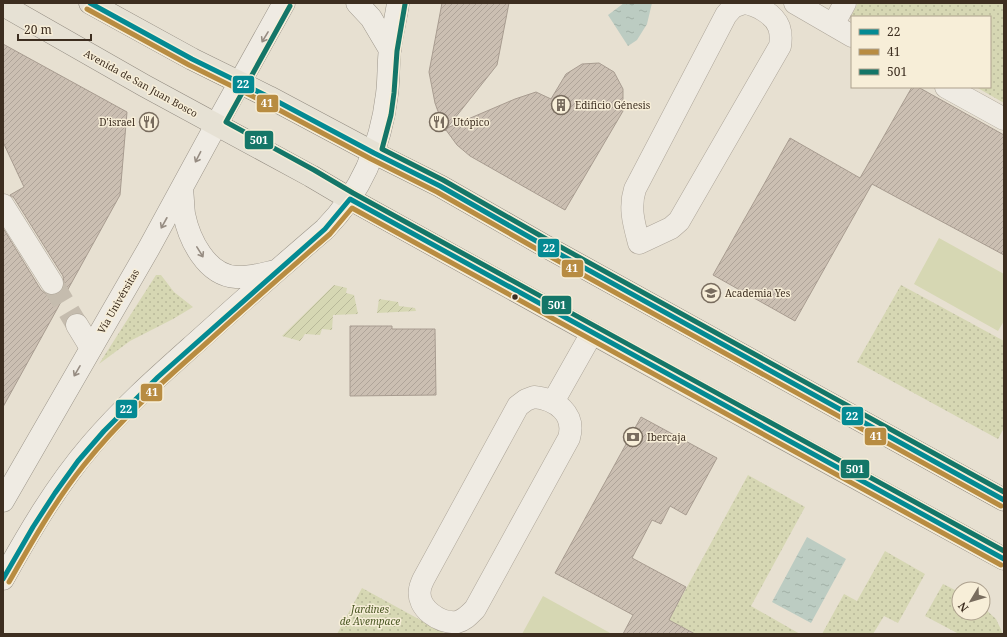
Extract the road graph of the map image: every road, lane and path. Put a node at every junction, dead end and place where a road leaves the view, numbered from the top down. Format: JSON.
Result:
{"nodes":[{"id":1,"x":90,"y":3,"type":"edge"},
{"id":2,"x":284,"y":3,"type":"edge"},
{"id":3,"x":357,"y":3,"type":"edge"},
{"id":4,"x":398,"y":3,"type":"edge"},
{"id":5,"x":795,"y":3,"type":"edge"},
{"id":6,"x":845,"y":3,"type":"edge"},
{"id":7,"x":3,"y":4,"type":"edge"},
{"id":8,"x":833,"y":25,"type":"junction"},
{"id":9,"x":851,"y":35,"type":"edge"},
{"id":10,"x":390,"y":50,"type":"junction"},
{"id":11,"x":948,"y":88,"type":"edge"},
{"id":12,"x":234,"y":91,"type":"junction"},
{"id":13,"x":1004,"y":119,"type":"edge"},
{"id":14,"x":216,"y":125,"type":"junction"},
{"id":15,"x":370,"y":161,"type":"junction"},
{"id":16,"x":182,"y":189,"type":"junction"},
{"id":17,"x":350,"y":199,"type":"junction"},
{"id":18,"x":3,"y":204,"type":"edge"},
{"id":19,"x":639,"y":243,"type":"joint"},
{"id":20,"x":276,"y":270,"type":"junction"},
{"id":21,"x":52,"y":283,"type":"tunnel mouth"},
{"id":22,"x":77,"y":325,"type":"tunnel mouth"},
{"id":23,"x":592,"y":333,"type":"junction"},
{"id":24,"x":91,"y":348,"type":"junction"},
{"id":25,"x":553,"y":402,"type":"junction"},
{"id":26,"x":1004,"y":500,"type":"edge"},
{"id":27,"x":3,"y":501,"type":"edge"},
{"id":28,"x":1004,"y":559,"type":"edge"},
{"id":29,"x":3,"y":579,"type":"edge"}],
"edges":[{"from":1,"to":12,"type":"main road"},
{"from":2,"to":12,"type":"street","name":"Vía Univérsitas","one_way":true},
{"from":3,"to":10,"type":"street"},
{"from":4,"to":10,"type":"street"},
{"from":5,"to":8,"type":"street"},
{"from":6,"to":8,"type":"street"},
{"from":7,"to":14,"type":"main road","name":"Avenida de San Juan Bosco"},
{"from":8,"to":9,"type":"street"},
{"from":10,"to":15,"type":"street"},
{"from":11,"to":13,"type":"street"},
{"from":12,"to":14,"type":"street","name":"Vía Univérsitas"},
{"from":12,"to":15,"type":"main road"},
{"from":14,"to":16,"type":"street","name":"Vía Univérsitas","one_way":true},
{"from":14,"to":17,"type":"main road","name":"Avenida de San Juan Bosco"},
{"from":15,"to":17,"type":"street"},
{"from":15,"to":26,"type":"main road"},
{"from":16,"to":20,"type":"street","one_way":true},
{"from":16,"to":24,"type":"street","name":"Vía Univérsitas","one_way":true},
{"from":17,"to":20,"type":"street"},
{"from":17,"to":23,"type":"main road","name":"Avenida de San Juan Bosco"},
{"from":18,"to":21,"type":"street"},
{"from":19,"to":19,"type":"street"},
{"from":20,"to":29,"type":"street"},
{"from":22,"to":24,"type":"street"},
{"from":23,"to":25,"type":"street"},
{"from":23,"to":28,"type":"main road","name":"Avenida de San Juan Bosco"},
{"from":24,"to":27,"type":"street","name":"Vía Univérsitas","one_way":true},
{"from":25,"to":25,"type":"street"}]}
